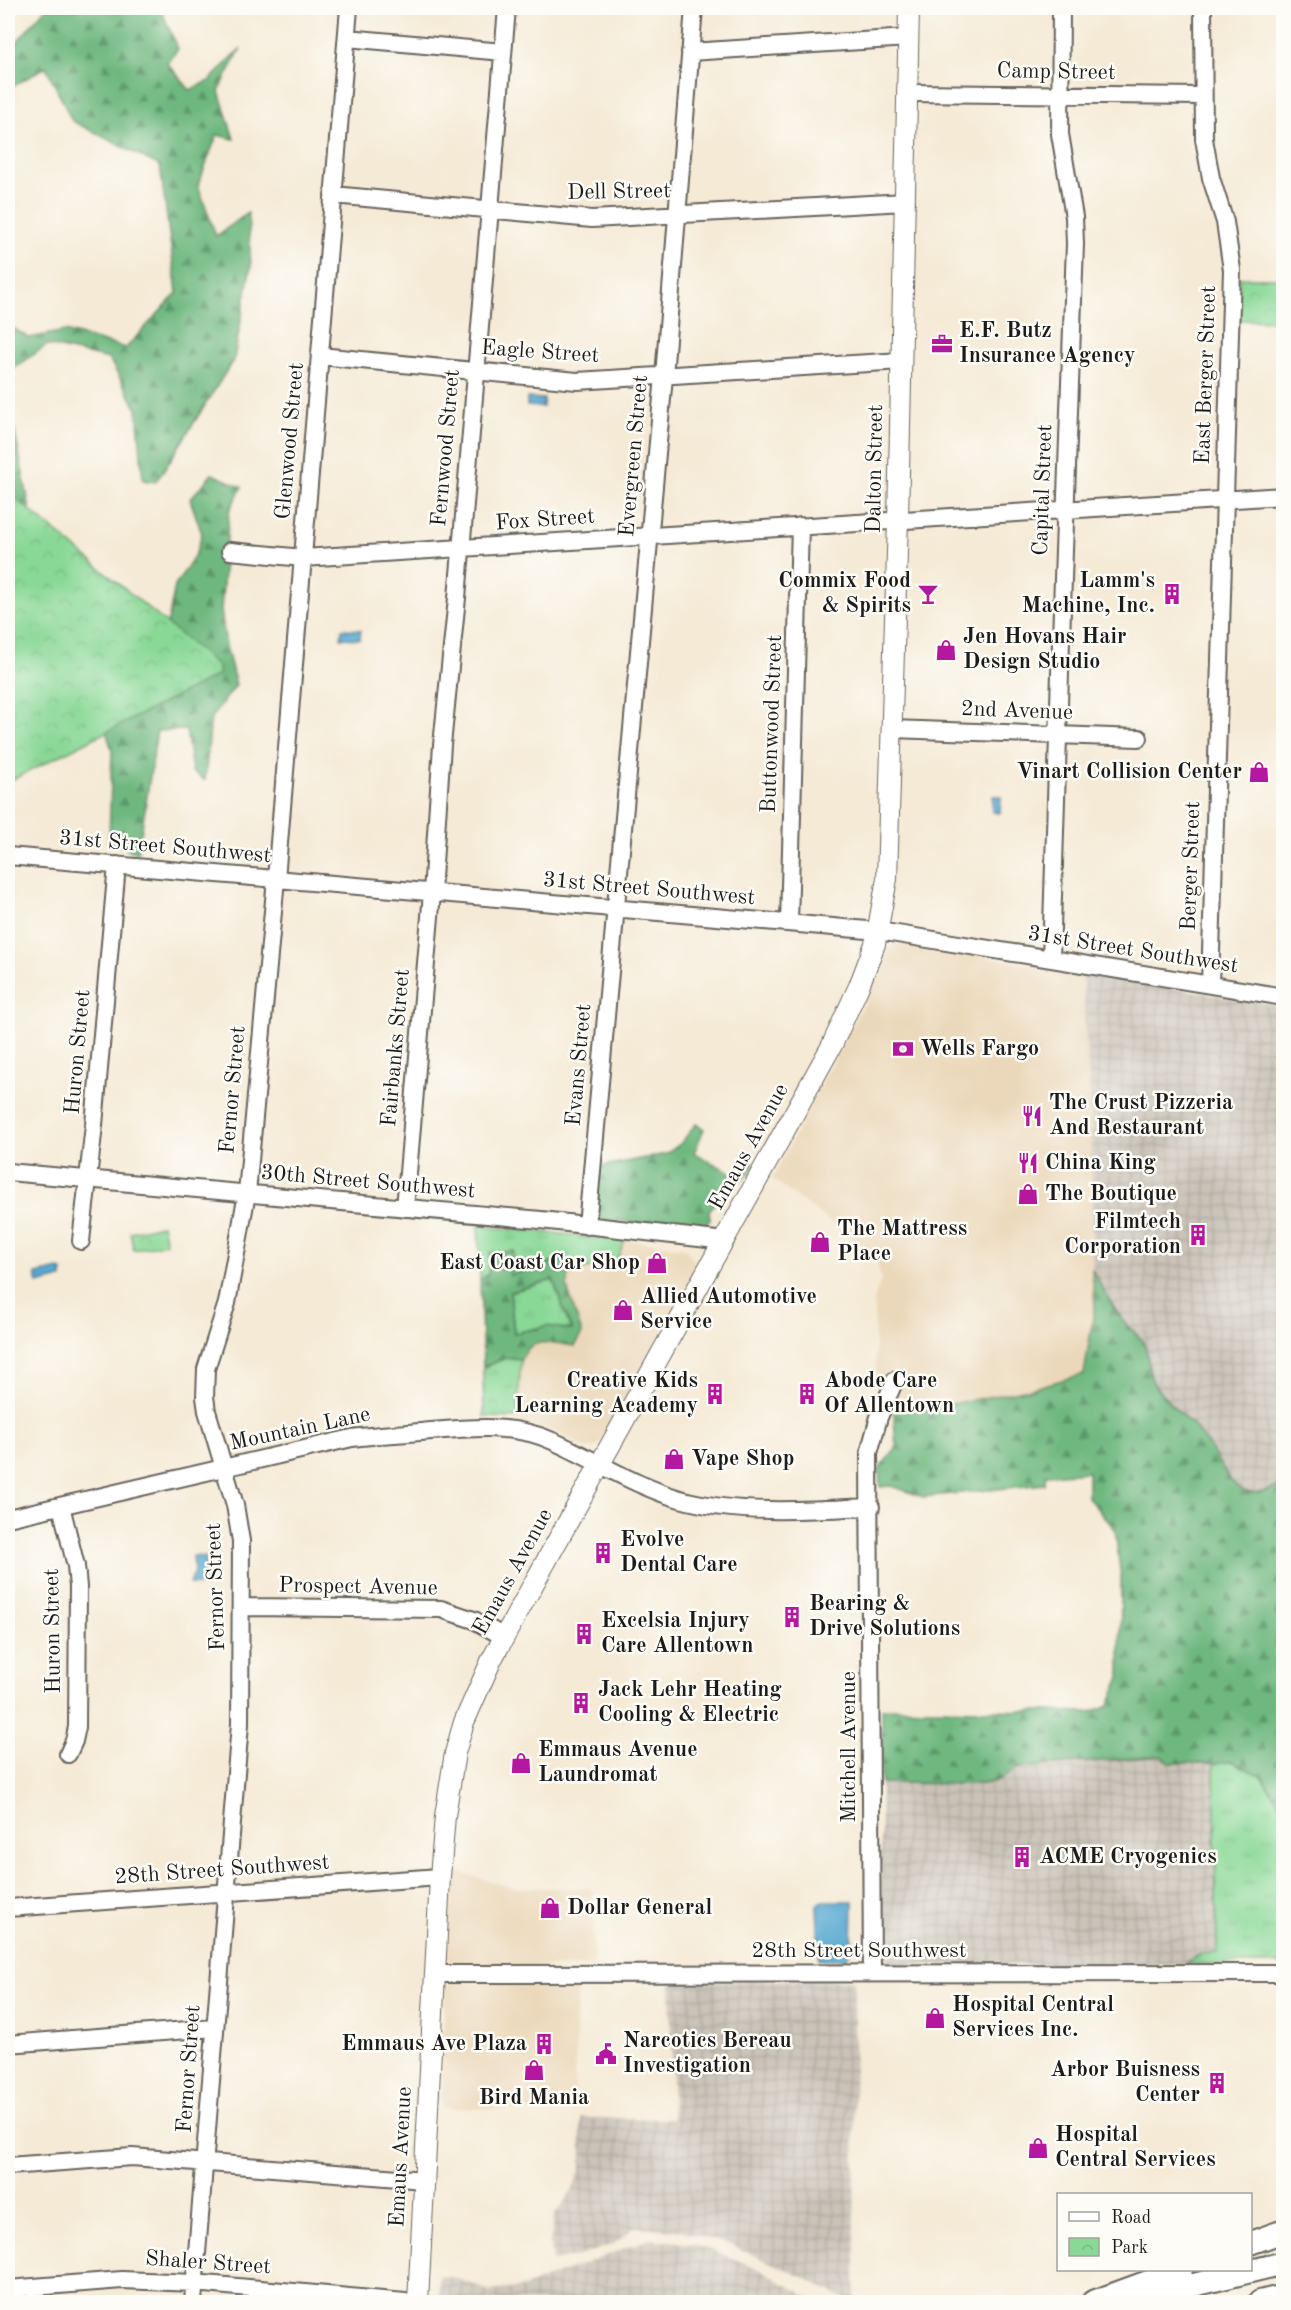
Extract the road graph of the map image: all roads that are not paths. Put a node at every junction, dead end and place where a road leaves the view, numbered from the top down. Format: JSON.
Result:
{"nodes":[{"id":1,"x":349,"y":8,"type":"edge"},
{"id":2,"x":507,"y":8,"type":"edge"},
{"id":3,"x":694,"y":8,"type":"edge"},
{"id":4,"x":909,"y":8,"type":"edge"},
{"id":5,"x":1061,"y":8,"type":"edge"},
{"id":6,"x":1203,"y":8,"type":"edge"},
{"id":7,"x":347,"y":38,"type":"junction"},
{"id":8,"x":909,"y":38,"type":"junction"},
{"id":9,"x":503,"y":52,"type":"junction"},
{"id":10,"x":690,"y":52,"type":"junction"},
{"id":11,"x":908,"y":93,"type":"junction"},
{"id":12,"x":1060,"y":95,"type":"junction"},
{"id":13,"x":1203,"y":96,"type":"junction"},
{"id":14,"x":333,"y":195,"type":"junction"},
{"id":15,"x":906,"y":202,"type":"junction"},
{"id":16,"x":490,"y":210,"type":"junction"},
{"id":17,"x":677,"y":214,"type":"junction"},
{"id":18,"x":320,"y":356,"type":"junction"},
{"id":19,"x":902,"y":361,"type":"junction"},
{"id":20,"x":475,"y":370,"type":"junction"},
{"id":21,"x":664,"y":376,"type":"junction"},
{"id":22,"x":1284,"y":496,"type":"edge"},
{"id":23,"x":1224,"y":500,"type":"junction"},
{"id":24,"x":1064,"y":510,"type":"junction"},
{"id":25,"x":898,"y":520,"type":"junction"},
{"id":26,"x":800,"y":526,"type":"junction"},
{"id":27,"x":650,"y":536,"type":"junction"},
{"id":28,"x":461,"y":548,"type":"junction"},
{"id":29,"x":230,"y":551,"type":"dead end"},
{"id":30,"x":303,"y":558,"type":"junction"},
{"id":31,"x":892,"y":729,"type":"junction"},
{"id":32,"x":1059,"y":735,"type":"junction"},
{"id":33,"x":1139,"y":738,"type":"dead end"},
{"id":34,"x":1217,"y":747,"type":"joint"},
{"id":35,"x":8,"y":856,"type":"edge"},
{"id":36,"x":117,"y":865,"type":"junction"},
{"id":37,"x":276,"y":879,"type":"junction"},
{"id":38,"x":432,"y":892,"type":"junction"},
{"id":39,"x":615,"y":908,"type":"junction"},
{"id":40,"x":789,"y":923,"type":"junction"},
{"id":41,"x":879,"y":931,"type":"junction"},
{"id":42,"x":1051,"y":959,"type":"junction"},
{"id":43,"x":1210,"y":985,"type":"junction"},
{"id":44,"x":1284,"y":997,"type":"edge"},
{"id":45,"x":8,"y":1172,"type":"edge"},
{"id":46,"x":89,"y":1179,"type":"junction"},
{"id":47,"x":246,"y":1193,"type":"junction"},
{"id":48,"x":405,"y":1208,"type":"junction"},
{"id":49,"x":587,"y":1226,"type":"junction"},
{"id":50,"x":725,"y":1241,"type":"junction"},
{"id":51,"x":81,"y":1242,"type":"dead end"},
{"id":52,"x":895,"y":1380,"type":"dead end"},
{"id":53,"x":601,"y":1465,"type":"junction"},
{"id":54,"x":226,"y":1469,"type":"junction"},
{"id":55,"x":61,"y":1506,"type":"junction"},
{"id":56,"x":871,"y":1507,"type":"junction"},
{"id":57,"x":8,"y":1518,"type":"edge"},
{"id":58,"x":241,"y":1607,"type":"junction"},
{"id":59,"x":504,"y":1637,"type":"junction"},
{"id":60,"x":68,"y":1754,"type":"dead end"},
{"id":61,"x":440,"y":1877,"type":"junction"},
{"id":62,"x":227,"y":1893,"type":"junction"},
{"id":63,"x":8,"y":1908,"type":"edge"},
{"id":64,"x":872,"y":1973,"type":"junction"},
{"id":65,"x":1284,"y":1973,"type":"edge"},
{"id":66,"x":435,"y":1974,"type":"junction"},
{"id":67,"x":214,"y":2028,"type":"junction"},
{"id":68,"x":8,"y":2044,"type":"edge"},
{"id":69,"x":205,"y":2164,"type":"junction"},
{"id":70,"x":8,"y":2166,"type":"edge"},
{"id":71,"x":424,"y":2180,"type":"junction"},
{"id":72,"x":1284,"y":2231,"type":"edge"},
{"id":73,"x":1252,"y":2243,"type":"edge"},
{"id":74,"x":1282,"y":2263,"type":"edge"},
{"id":75,"x":1252,"y":2270,"type":"edge"},
{"id":76,"x":1178,"y":2271,"type":"edge"},
{"id":77,"x":1250,"y":2271,"type":"edge"},
{"id":78,"x":194,"y":2283,"type":"junction"},
{"id":79,"x":8,"y":2289,"type":"edge"},
{"id":80,"x":193,"y":2302,"type":"edge"},
{"id":81,"x":405,"y":2302,"type":"edge"},
{"id":82,"x":418,"y":2302,"type":"edge"},
{"id":83,"x":1094,"y":2302,"type":"edge"},
{"id":84,"x":1124,"y":2302,"type":"edge"}],
"edges":[{"from":1,"to":7,"type":"street","name":"Glenwood Street"},
{"from":2,"to":9,"type":"street","name":"Fernwood Street"},
{"from":3,"to":10,"type":"street","name":"Evergreen Street"},
{"from":4,"to":8,"type":"main road","name":"Dalton Street"},
{"from":5,"to":12,"type":"street","name":"Capital Street"},
{"from":6,"to":13,"type":"street","name":"East Berger Street"},
{"from":7,"to":9,"type":"street"},
{"from":7,"to":14,"type":"street","name":"Glenwood Street"},
{"from":8,"to":10,"type":"street"},
{"from":8,"to":11,"type":"main road","name":"Dalton Street"},
{"from":9,"to":16,"type":"street","name":"Fernwood Street"},
{"from":10,"to":17,"type":"street","name":"Evergreen Street"},
{"from":11,"to":12,"type":"street","name":"Camp Street"},
{"from":11,"to":15,"type":"main road","name":"Dalton Street"},
{"from":12,"to":13,"type":"street","name":"Camp Street"},
{"from":12,"to":24,"type":"street","name":"Capital Street"},
{"from":13,"to":23,"type":"street","name":"East Berger Street"},
{"from":14,"to":16,"type":"street","name":"Dell Street"},
{"from":14,"to":18,"type":"street","name":"Glenwood Street"},
{"from":15,"to":17,"type":"street","name":"Dell Street"},
{"from":15,"to":19,"type":"main road","name":"Dalton Street"},
{"from":16,"to":17,"type":"street","name":"Dell Street"},
{"from":16,"to":20,"type":"street","name":"Fernwood Street"},
{"from":17,"to":21,"type":"street","name":"Evergreen Street"},
{"from":18,"to":20,"type":"street","name":"Eagle Street"},
{"from":18,"to":30,"type":"street","name":"Glenwood Street"},
{"from":19,"to":21,"type":"street","name":"Eagle Street"},
{"from":19,"to":25,"type":"main road","name":"Dalton Street"},
{"from":20,"to":21,"type":"street","name":"Eagle Street"},
{"from":20,"to":28,"type":"street","name":"Fernwood Street"},
{"from":21,"to":27,"type":"street","name":"Evergreen Street"},
{"from":22,"to":23,"type":"street","name":"Fox Street"},
{"from":23,"to":24,"type":"street","name":"Fox Street"},
{"from":23,"to":34,"type":"street","name":"East Berger Street"},
{"from":24,"to":25,"type":"street","name":"Fox Street"},
{"from":24,"to":32,"type":"street","name":"Capital Street"},
{"from":25,"to":26,"type":"street","name":"Fox Street"},
{"from":25,"to":31,"type":"main road","name":"Dalton Street"},
{"from":26,"to":27,"type":"street","name":"Fox Street"},
{"from":26,"to":40,"type":"street","name":"Buttonwood Street"},
{"from":27,"to":28,"type":"street","name":"Fox Street"},
{"from":27,"to":39,"type":"street","name":"Evergreen Street"},
{"from":28,"to":30,"type":"street","name":"Fox Street"},
{"from":28,"to":38,"type":"street","name":"Fernwood Street"},
{"from":29,"to":30,"type":"street","name":"Fox Street"},
{"from":30,"to":37,"type":"street","name":"Glenwood Street"},
{"from":31,"to":32,"type":"street","name":"2nd Avenue"},
{"from":31,"to":41,"type":"main road","name":"Dalton Street"},
{"from":32,"to":33,"type":"street","name":"2nd Avenue"},
{"from":32,"to":42,"type":"street","name":"Capital Street"},
{"from":34,"to":43,"type":"street","name":"Berger Street"},
{"from":35,"to":36,"type":"street","name":"31st Street Southwest"},
{"from":36,"to":37,"type":"street","name":"31st Street Southwest"},
{"from":36,"to":46,"type":"street","name":"Huron Street"},
{"from":37,"to":38,"type":"street","name":"31st Street Southwest"},
{"from":37,"to":47,"type":"street","name":"Fernor Street"},
{"from":38,"to":39,"type":"street","name":"31st Street Southwest"},
{"from":38,"to":48,"type":"street","name":"Fairbanks Street"},
{"from":39,"to":40,"type":"street","name":"31st Street Southwest"},
{"from":39,"to":49,"type":"street","name":"Evans Street"},
{"from":40,"to":41,"type":"street","name":"31st Street Southwest"},
{"from":41,"to":42,"type":"street","name":"31st Street Southwest"},
{"from":41,"to":50,"type":"main road","name":"Emaus Avenue"},
{"from":42,"to":43,"type":"street","name":"31st Street Southwest"},
{"from":43,"to":44,"type":"street","name":"31st Street Southwest"},
{"from":45,"to":46,"type":"street","name":"30th Street Southwest"},
{"from":46,"to":47,"type":"street","name":"30th Street Southwest"},
{"from":46,"to":51,"type":"street","name":"Huron Street"},
{"from":47,"to":48,"type":"street","name":"30th Street Southwest"},
{"from":47,"to":54,"type":"street","name":"Fernor Street"},
{"from":48,"to":49,"type":"street","name":"30th Street Southwest"},
{"from":49,"to":50,"type":"street","name":"30th Street Southwest"},
{"from":50,"to":53,"type":"main road","name":"Emaus Avenue"},
{"from":52,"to":56,"type":"street","name":"Mitchell Avenue"},
{"from":53,"to":54,"type":"street","name":"Mountain Lane"},
{"from":53,"to":56,"type":"street","name":"Mountain Lane"},
{"from":53,"to":59,"type":"main road","name":"Emaus Avenue"},
{"from":54,"to":55,"type":"street","name":"Mountain Lane"},
{"from":54,"to":58,"type":"street","name":"Fernor Street"},
{"from":55,"to":57,"type":"street","name":"Mountain Lane"},
{"from":55,"to":60,"type":"street","name":"Huron Street"},
{"from":56,"to":64,"type":"street","name":"Mitchell Avenue"},
{"from":58,"to":59,"type":"street","name":"Prospect Avenue"},
{"from":58,"to":62,"type":"street","name":"Fernor Street"},
{"from":59,"to":61,"type":"main road","name":"Emaus Avenue"},
{"from":61,"to":62,"type":"street","name":"28th Street Southwest"},
{"from":61,"to":66,"type":"main road","name":"Emaus Avenue"},
{"from":62,"to":63,"type":"street","name":"28th Street Southwest"},
{"from":62,"to":67,"type":"street","name":"Fernor Street"},
{"from":64,"to":65,"type":"street","name":"28th Street Southwest"},
{"from":64,"to":66,"type":"street","name":"28th Street Southwest"},
{"from":66,"to":71,"type":"main road","name":"Emaus Avenue"},
{"from":67,"to":68,"type":"street"},
{"from":67,"to":69,"type":"street","name":"Fernor Street"},
{"from":69,"to":70,"type":"street"},
{"from":69,"to":71,"type":"street"},
{"from":69,"to":78,"type":"street","name":"Fernor Street"},
{"from":71,"to":82,"type":"main road","name":"Emaus Avenue"},
{"from":72,"to":73,"type":"highway"},
{"from":74,"to":75,"type":"highway"},
{"from":76,"to":83,"type":"highway"},
{"from":77,"to":84,"type":"highway"},
{"from":78,"to":79,"type":"street","name":"Shaler Street"},
{"from":78,"to":80,"type":"street","name":"Fernor Street"},
{"from":78,"to":81,"type":"street","name":"Shaler Street"}]}
